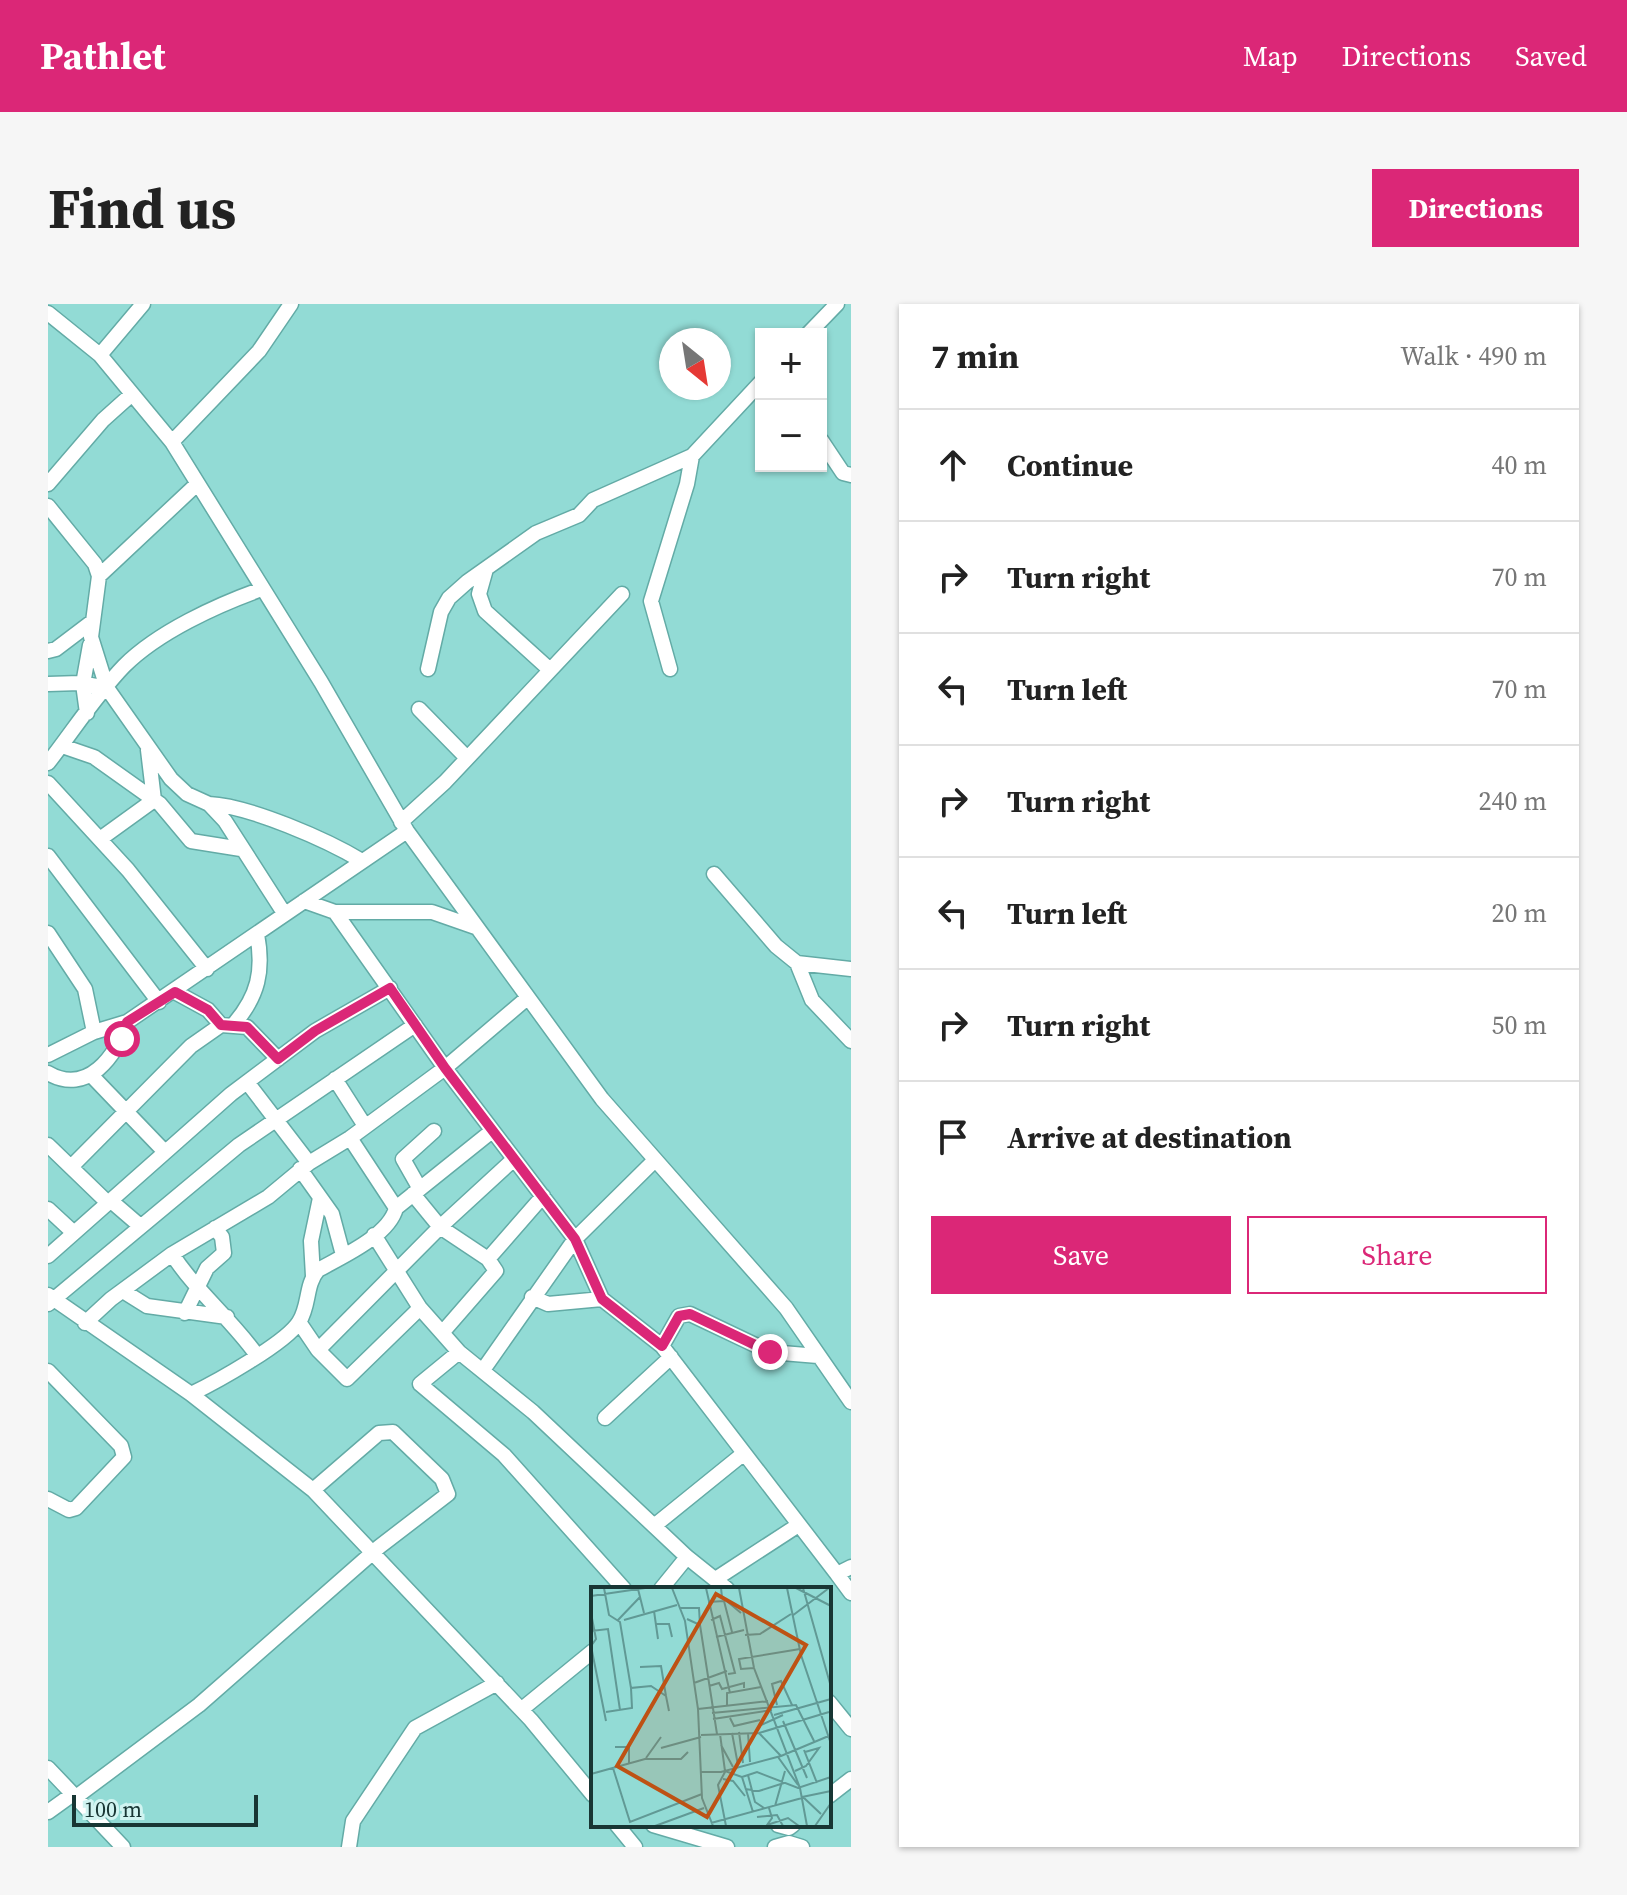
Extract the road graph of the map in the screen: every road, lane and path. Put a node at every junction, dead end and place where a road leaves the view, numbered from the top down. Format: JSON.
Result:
{"nodes":[{"id":1,"x":143,"y":304,"type":"edge"},
{"id":2,"x":291,"y":304,"type":"edge"},
{"id":3,"x":837,"y":304,"type":"edge"},
{"id":4,"x":48,"y":313,"type":"edge"},
{"id":5,"x":814,"y":328,"type":"edge"},
{"id":6,"x":100,"y":355,"type":"junction"},
{"id":7,"x":755,"y":388,"type":"edge"},
{"id":8,"x":132,"y":394,"type":"junction"},
{"id":9,"x":172,"y":442,"type":"junction"},
{"id":10,"x":827,"y":449,"type":"edge"},
{"id":11,"x":692,"y":456,"type":"junction"},
{"id":12,"x":851,"y":475,"type":"edge"},
{"id":13,"x":48,"y":484,"type":"edge"},
{"id":14,"x":196,"y":485,"type":"junction"},
{"id":15,"x":48,"y":506,"type":"edge"},
{"id":16,"x":486,"y":569,"type":"junction"},
{"id":17,"x":99,"y":576,"type":"junction"},
{"id":18,"x":262,"y":589,"type":"junction"},
{"id":19,"x":622,"y":594,"type":"dead end"},
{"id":20,"x":93,"y":621,"type":"junction"},
{"id":21,"x":91,"y":637,"type":"junction"},
{"id":22,"x":48,"y":651,"type":"edge"},
{"id":23,"x":428,"y":669,"type":"dead end"},
{"id":24,"x":549,"y":669,"type":"junction"},
{"id":25,"x":670,"y":669,"type":"dead end"},
{"id":26,"x":48,"y":684,"type":"edge"},
{"id":27,"x":83,"y":684,"type":"junction"},
{"id":28,"x":107,"y":688,"type":"junction"},
{"id":29,"x":419,"y":709,"type":"dead end"},
{"id":30,"x":87,"y":713,"type":"junction"},
{"id":31,"x":62,"y":746,"type":"junction"},
{"id":32,"x":148,"y":746,"type":"junction"},
{"id":33,"x":467,"y":758,"type":"junction"},
{"id":34,"x":48,"y":763,"type":"edge"},
{"id":35,"x":48,"y":783,"type":"edge"},
{"id":36,"x":154,"y":800,"type":"junction"},
{"id":37,"x":209,"y":804,"type":"junction"},
{"id":38,"x":404,"y":827,"type":"junction"},
{"id":39,"x":100,"y":839,"type":"junction"},
{"id":40,"x":241,"y":849,"type":"junction"},
{"id":41,"x":48,"y":856,"type":"edge"},
{"id":42,"x":362,"y":861,"type":"junction"},
{"id":43,"x":714,"y":874,"type":"dead end"},
{"id":44,"x":304,"y":901,"type":"junction"},
{"id":45,"x":335,"y":912,"type":"junction"},
{"id":46,"x":284,"y":913,"type":"junction"},
{"id":47,"x":475,"y":927,"type":"junction"},
{"id":48,"x":48,"y":933,"type":"edge"},
{"id":49,"x":257,"y":934,"type":"junction"},
{"id":50,"x":797,"y":963,"type":"junction"},
{"id":51,"x":207,"y":969,"type":"junction"},
{"id":52,"x":851,"y":969,"type":"edge"},
{"id":53,"x":390,"y":988,"type":"junction"},
{"id":54,"x":175,"y":992,"type":"junction"},
{"id":55,"x":526,"y":999,"type":"junction"},
{"id":56,"x":159,"y":1002,"type":"junction"},
{"id":57,"x":127,"y":1022,"type":"junction"},
{"id":58,"x":227,"y":1024,"type":"junction"},
{"id":59,"x":415,"y":1025,"type":"junction"},
{"id":60,"x":94,"y":1032,"type":"junction"},
{"id":61,"x":851,"y":1041,"type":"edge"},
{"id":62,"x":48,"y":1055,"type":"edge"},
{"id":63,"x":278,"y":1059,"type":"junction"},
{"id":64,"x":445,"y":1068,"type":"junction"},
{"id":65,"x":48,"y":1073,"type":"edge"},
{"id":66,"x":92,"y":1076,"type":"junction"},
{"id":67,"x":335,"y":1079,"type":"junction"},
{"id":68,"x":247,"y":1082,"type":"junction"},
{"id":69,"x":126,"y":1112,"type":"junction"},
{"id":70,"x":276,"y":1120,"type":"junction"},
{"id":71,"x":365,"y":1126,"type":"junction"},
{"id":72,"x":434,"y":1131,"type":"dead end"},
{"id":73,"x":492,"y":1131,"type":"junction"},
{"id":74,"x":350,"y":1138,"type":"junction"},
{"id":75,"x":48,"y":1145,"type":"edge"},
{"id":76,"x":164,"y":1151,"type":"junction"},
{"id":77,"x":514,"y":1159,"type":"junction"},
{"id":78,"x":654,"y":1161,"type":"junction"},
{"id":79,"x":304,"y":1166,"type":"junction"},
{"id":80,"x":71,"y":1167,"type":"junction"},
{"id":81,"x":416,"y":1192,"type":"junction"},
{"id":82,"x":543,"y":1196,"type":"junction"},
{"id":83,"x":320,"y":1198,"type":"junction"},
{"id":84,"x":109,"y":1201,"type":"junction"},
{"id":85,"x":396,"y":1208,"type":"junction"},
{"id":86,"x":48,"y":1209,"type":"edge"},
{"id":87,"x":139,"y":1225,"type":"junction"},
{"id":88,"x":440,"y":1227,"type":"junction"},
{"id":89,"x":215,"y":1228,"type":"junction"},
{"id":90,"x":74,"y":1233,"type":"junction"},
{"id":91,"x":374,"y":1235,"type":"junction"},
{"id":92,"x":575,"y":1239,"type":"junction"},
{"id":93,"x":172,"y":1254,"type":"junction"},
{"id":94,"x":343,"y":1255,"type":"junction"},
{"id":95,"x":48,"y":1256,"type":"edge"},
{"id":96,"x":488,"y":1259,"type":"junction"},
{"id":97,"x":398,"y":1273,"type":"junction"},
{"id":98,"x":313,"y":1276,"type":"junction"},
{"id":99,"x":197,"y":1285,"type":"junction"},
{"id":100,"x":123,"y":1291,"type":"junction"},
{"id":101,"x":532,"y":1297,"type":"junction"},
{"id":102,"x":602,"y":1299,"type":"junction"},
{"id":103,"x":50,"y":1300,"type":"edge"},
{"id":104,"x":420,"y":1308,"type":"junction"},
{"id":105,"x":185,"y":1313,"type":"junction"},
{"id":106,"x":227,"y":1317,"type":"junction"},
{"id":107,"x":299,"y":1322,"type":"junction"},
{"id":108,"x":85,"y":1323,"type":"junction"},
{"id":109,"x":442,"y":1333,"type":"junction"},
{"id":110,"x":318,"y":1350,"type":"junction"},
{"id":111,"x":459,"y":1352,"type":"junction"},
{"id":112,"x":666,"y":1352,"type":"junction"},
{"id":113,"x":256,"y":1354,"type":"junction"},
{"id":114,"x":818,"y":1356,"type":"junction"},
{"id":115,"x":483,"y":1370,"type":"junction"},
{"id":116,"x":48,"y":1371,"type":"edge"},
{"id":117,"x":191,"y":1394,"type":"junction"},
{"id":118,"x":851,"y":1402,"type":"edge"},
{"id":119,"x":605,"y":1418,"type":"dead end"},
{"id":120,"x":743,"y":1454,"type":"junction"},
{"id":121,"x":313,"y":1490,"type":"junction"},
{"id":122,"x":48,"y":1499,"type":"edge"},
{"id":123,"x":654,"y":1526,"type":"junction"},
{"id":124,"x":797,"y":1526,"type":"junction"},
{"id":125,"x":374,"y":1554,"type":"junction"},
{"id":126,"x":687,"y":1557,"type":"junction"},
{"id":127,"x":844,"y":1570,"type":"edge"},
{"id":128,"x":722,"y":1583,"type":"edge"},
{"id":129,"x":622,"y":1587,"type":"edge"},
{"id":130,"x":663,"y":1587,"type":"edge"},
{"id":131,"x":851,"y":1593,"type":"edge"},
{"id":132,"x":591,"y":1653,"type":"edge"},
{"id":133,"x":497,"y":1683,"type":"junction"},
{"id":134,"x":831,"y":1704,"type":"edge"},
{"id":135,"x":522,"y":1709,"type":"junction"},
{"id":136,"x":851,"y":1729,"type":"edge"},
{"id":137,"x":48,"y":1768,"type":"edge"},
{"id":138,"x":851,"y":1779,"type":"edge"},
{"id":139,"x":591,"y":1793,"type":"edge"},
{"id":140,"x":831,"y":1794,"type":"edge"},
{"id":141,"x":75,"y":1796,"type":"junction"},
{"id":142,"x":48,"y":1812,"type":"edge"},
{"id":143,"x":619,"y":1827,"type":"edge"},
{"id":144,"x":660,"y":1827,"type":"edge"},
{"id":145,"x":123,"y":1847,"type":"edge"},
{"id":146,"x":349,"y":1847,"type":"edge"},
{"id":147,"x":635,"y":1847,"type":"edge"},
{"id":148,"x":727,"y":1847,"type":"edge"},
{"id":149,"x":775,"y":1847,"type":"edge"},
{"id":150,"x":802,"y":1847,"type":"edge"}],
"edges":[{"from":1,"to":6,"type":"street"},
{"from":2,"to":9,"type":"street"},
{"from":3,"to":5,"type":"street"},
{"from":4,"to":6,"type":"street"},
{"from":6,"to":8,"type":"street"},
{"from":7,"to":11,"type":"street"},
{"from":8,"to":9,"type":"street"},
{"from":8,"to":13,"type":"street"},
{"from":9,"to":14,"type":"street"},
{"from":10,"to":12,"type":"street"},
{"from":11,"to":16,"type":"street"},
{"from":11,"to":25,"type":"street"},
{"from":14,"to":17,"type":"street"},
{"from":14,"to":18,"type":"street"},
{"from":15,"to":17,"type":"street"},
{"from":16,"to":23,"type":"street"},
{"from":16,"to":24,"type":"street"},
{"from":17,"to":20,"type":"street"},
{"from":18,"to":28,"type":"street"},
{"from":18,"to":38,"type":"street"},
{"from":19,"to":24,"type":"street"},
{"from":20,"to":21,"type":"street"},
{"from":20,"to":22,"type":"street"},
{"from":21,"to":27,"type":"street"},
{"from":21,"to":28,"type":"street"},
{"from":24,"to":33,"type":"street"},
{"from":26,"to":27,"type":"street"},
{"from":27,"to":28,"type":"street"},
{"from":27,"to":30,"type":"street"},
{"from":28,"to":30,"type":"street"},
{"from":28,"to":32,"type":"street"},
{"from":29,"to":33,"type":"street"},
{"from":30,"to":31,"type":"street"},
{"from":31,"to":34,"type":"street"},
{"from":31,"to":36,"type":"street"},
{"from":32,"to":36,"type":"street"},
{"from":32,"to":37,"type":"street"},
{"from":33,"to":38,"type":"street"},
{"from":35,"to":39,"type":"street"},
{"from":36,"to":39,"type":"street"},
{"from":36,"to":40,"type":"street"},
{"from":37,"to":40,"type":"street"},
{"from":37,"to":42,"type":"street"},
{"from":38,"to":42,"type":"street"},
{"from":38,"to":47,"type":"street"},
{"from":39,"to":51,"type":"street"},
{"from":40,"to":46,"type":"street"},
{"from":41,"to":56,"type":"street"},
{"from":42,"to":44,"type":"street"},
{"from":43,"to":50,"type":"street"},
{"from":44,"to":45,"type":"street"},
{"from":44,"to":46,"type":"street"},
{"from":45,"to":47,"type":"street"},
{"from":45,"to":53,"type":"street"},
{"from":46,"to":49,"type":"street"},
{"from":47,"to":55,"type":"street"},
{"from":48,"to":60,"type":"street"},
{"from":49,"to":51,"type":"street"},
{"from":49,"to":58,"type":"street"},
{"from":50,"to":52,"type":"street"},
{"from":50,"to":61,"type":"street"},
{"from":51,"to":54,"type":"street"},
{"from":53,"to":59,"type":"street"},
{"from":53,"to":63,"type":"street"},
{"from":54,"to":56,"type":"street"},
{"from":54,"to":58,"type":"street"},
{"from":55,"to":64,"type":"street"},
{"from":55,"to":78,"type":"street"},
{"from":56,"to":57,"type":"street"},
{"from":57,"to":60,"type":"street"},
{"from":57,"to":66,"type":"street"},
{"from":58,"to":63,"type":"street"},
{"from":58,"to":69,"type":"street"},
{"from":59,"to":64,"type":"street"},
{"from":59,"to":67,"type":"street"},
{"from":60,"to":62,"type":"street"},
{"from":63,"to":68,"type":"street"},
{"from":64,"to":71,"type":"street"},
{"from":64,"to":73,"type":"street"},
{"from":65,"to":66,"type":"street"},
{"from":66,"to":69,"type":"street"},
{"from":67,"to":70,"type":"street"},
{"from":67,"to":71,"type":"street"},
{"from":68,"to":70,"type":"street"},
{"from":68,"to":76,"type":"street"},
{"from":69,"to":76,"type":"street"},
{"from":69,"to":80,"type":"street"},
{"from":70,"to":79,"type":"street"},
{"from":70,"to":87,"type":"street"},
{"from":71,"to":74,"type":"street"},
{"from":72,"to":81,"type":"street"},
{"from":73,"to":77,"type":"street"},
{"from":73,"to":81,"type":"street"},
{"from":74,"to":79,"type":"street"},
{"from":74,"to":85,"type":"street"},
{"from":75,"to":80,"type":"street"},
{"from":76,"to":84,"type":"street"},
{"from":77,"to":82,"type":"street"},
{"from":77,"to":88,"type":"street"},
{"from":78,"to":92,"type":"street"},
{"from":78,"to":114,"type":"street"},
{"from":79,"to":83,"type":"street"},
{"from":79,"to":89,"type":"street"},
{"from":80,"to":84,"type":"street"},
{"from":81,"to":85,"type":"street"},
{"from":81,"to":88,"type":"street"},
{"from":82,"to":92,"type":"street"},
{"from":82,"to":96,"type":"street"},
{"from":83,"to":94,"type":"street"},
{"from":83,"to":98,"type":"street"},
{"from":84,"to":87,"type":"street"},
{"from":84,"to":90,"type":"street"},
{"from":85,"to":91,"type":"street"},
{"from":86,"to":90,"type":"street"},
{"from":87,"to":103,"type":"street"},
{"from":88,"to":96,"type":"street"},
{"from":88,"to":97,"type":"street"},
{"from":89,"to":93,"type":"street"},
{"from":89,"to":99,"type":"street"},
{"from":90,"to":95,"type":"street"},
{"from":91,"to":94,"type":"street"},
{"from":91,"to":97,"type":"street"},
{"from":92,"to":101,"type":"street"},
{"from":92,"to":102,"type":"street"},
{"from":93,"to":99,"type":"street"},
{"from":93,"to":100,"type":"street"},
{"from":94,"to":98,"type":"street"},
{"from":96,"to":109,"type":"street"},
{"from":97,"to":104,"type":"street"},
{"from":97,"to":110,"type":"street"},
{"from":98,"to":107,"type":"street"},
{"from":99,"to":105,"type":"street"},
{"from":99,"to":106,"type":"street"},
{"from":100,"to":105,"type":"street"},
{"from":100,"to":108,"type":"street"},
{"from":101,"to":102,"type":"street"},
{"from":101,"to":115,"type":"street"},
{"from":102,"to":112,"type":"street"},
{"from":103,"to":108,"type":"street"},
{"from":104,"to":109,"type":"street"},
{"from":104,"to":110,"type":"street"},
{"from":105,"to":106,"type":"street"},
{"from":106,"to":113,"type":"street"},
{"from":107,"to":110,"type":"street"},
{"from":107,"to":113,"type":"street"},
{"from":108,"to":117,"type":"street"},
{"from":109,"to":111,"type":"street"},
{"from":111,"to":115,"type":"street"},
{"from":111,"to":129,"type":"street"},
{"from":112,"to":114,"type":"street"},
{"from":112,"to":119,"type":"street"},
{"from":112,"to":120,"type":"street"},
{"from":113,"to":117,"type":"street"},
{"from":114,"to":118,"type":"street"},
{"from":115,"to":123,"type":"street"},
{"from":116,"to":122,"type":"street"},
{"from":117,"to":121,"type":"street"},
{"from":120,"to":123,"type":"street"},
{"from":120,"to":124,"type":"street"},
{"from":121,"to":125,"type":"street"},
{"from":121,"to":125,"type":"street"},
{"from":123,"to":126,"type":"street"},
{"from":124,"to":127,"type":"street"},
{"from":124,"to":128,"type":"street"},
{"from":125,"to":133,"type":"street"},
{"from":125,"to":141,"type":"street"},
{"from":126,"to":128,"type":"street"},
{"from":126,"to":130,"type":"street"},
{"from":127,"to":131,"type":"street"},
{"from":132,"to":135,"type":"street"},
{"from":133,"to":135,"type":"street"},
{"from":133,"to":146,"type":"street"},
{"from":134,"to":136,"type":"street"},
{"from":135,"to":139,"type":"street"},
{"from":137,"to":141,"type":"street"},
{"from":138,"to":140,"type":"street"},
{"from":141,"to":142,"type":"street"},
{"from":141,"to":145,"type":"street"},
{"from":143,"to":147,"type":"street"},
{"from":144,"to":148,"type":"street"},
{"from":149,"to":150,"type":"street"}]}
